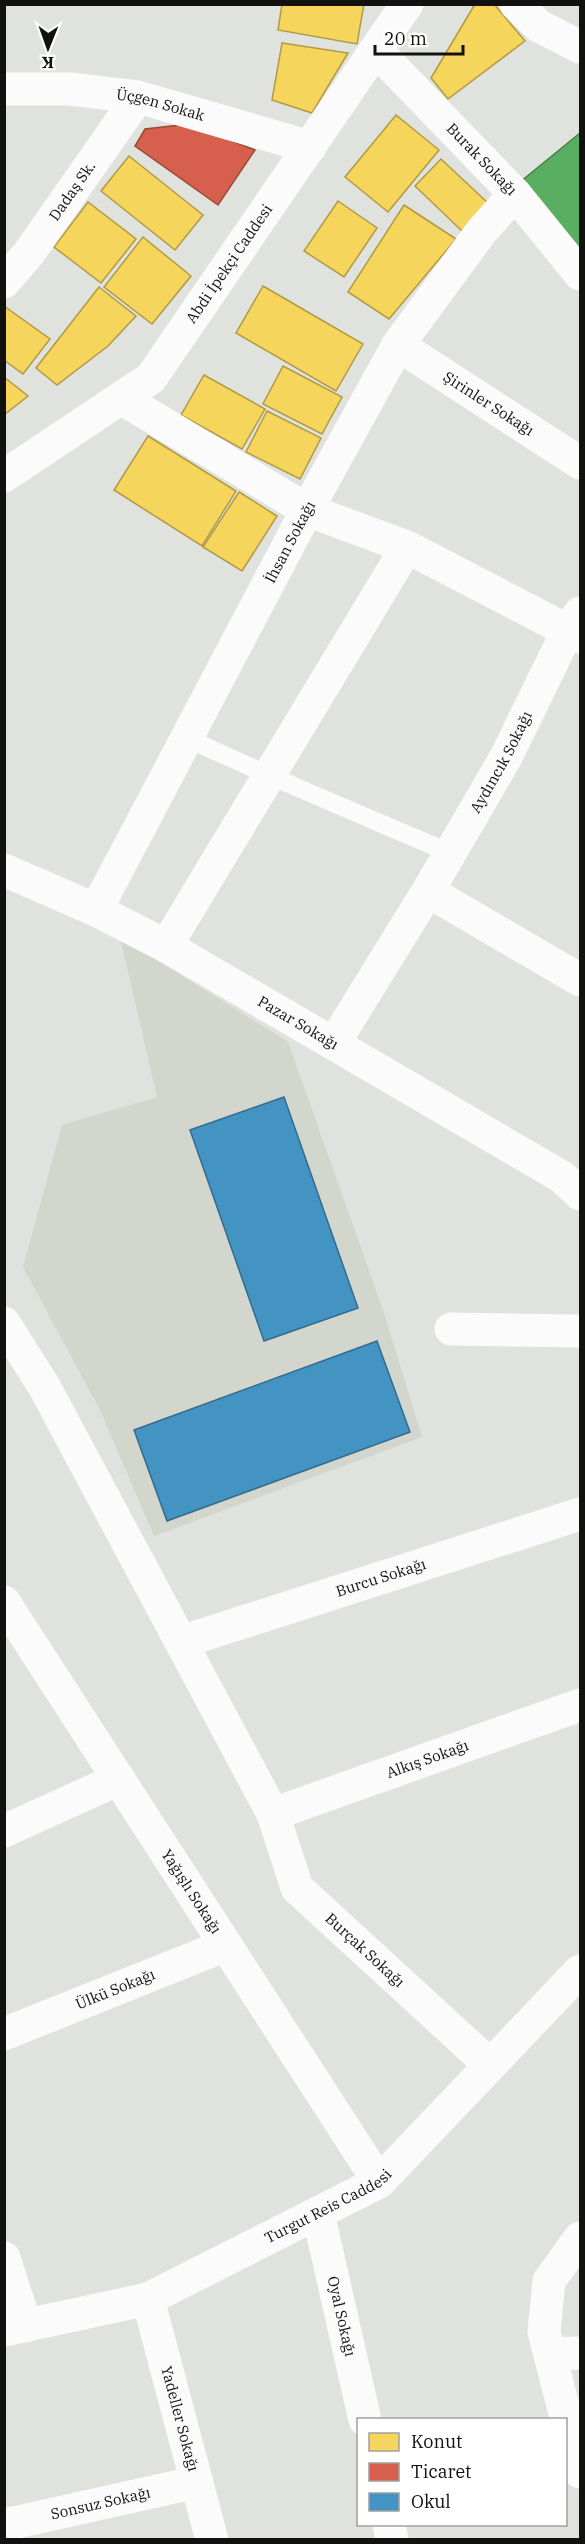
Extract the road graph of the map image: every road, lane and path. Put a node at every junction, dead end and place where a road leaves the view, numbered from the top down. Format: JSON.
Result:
{"nodes":[{"id":1,"x":407,"y":4,"type":"edge"},
{"id":2,"x":516,"y":4,"type":"edge"},
{"id":3,"x":580,"y":47,"type":"edge"},
{"id":4,"x":376,"y":50,"type":"junction"},
{"id":5,"x":4,"y":88,"type":"edge"},
{"id":6,"x":138,"y":97,"type":"junction"},
{"id":7,"x":310,"y":147,"type":"junction"},
{"id":8,"x":515,"y":194,"type":"junction"},
{"id":9,"x":580,"y":274,"type":"edge"},
{"id":10,"x":4,"y":282,"type":"edge"},
{"id":11,"x":398,"y":345,"type":"junction"},
{"id":12,"x":121,"y":398,"type":"junction"},
{"id":13,"x":580,"y":463,"type":"edge"},
{"id":14,"x":4,"y":476,"type":"edge"},
{"id":15,"x":307,"y":510,"type":"junction"},
{"id":16,"x":407,"y":547,"type":"junction"},
{"id":17,"x":576,"y":627,"type":"edge"},
{"id":18,"x":187,"y":738,"type":"junction"},
{"id":19,"x":269,"y":777,"type":"junction"},
{"id":20,"x":450,"y":853,"type":"junction"},
{"id":21,"x":4,"y":870,"type":"edge"},
{"id":22,"x":428,"y":891,"type":"junction"},
{"id":23,"x":96,"y":910,"type":"junction"},
{"id":24,"x":166,"y":946,"type":"junction"},
{"id":25,"x":580,"y":980,"type":"edge"},
{"id":26,"x":334,"y":1044,"type":"junction"},
{"id":27,"x":580,"y":1194,"type":"edge"},
{"id":28,"x":4,"y":1323,"type":"edge"},
{"id":29,"x":451,"y":1329,"type":"dead end"},
{"id":30,"x":580,"y":1330,"type":"edge"},
{"id":31,"x":580,"y":1514,"type":"edge"},
{"id":32,"x":4,"y":1602,"type":"edge"},
{"id":33,"x":181,"y":1642,"type":"junction"},
{"id":34,"x":580,"y":1704,"type":"edge"},
{"id":35,"x":119,"y":1779,"type":"junction"},
{"id":36,"x":273,"y":1814,"type":"junction"},
{"id":37,"x":4,"y":1831,"type":"edge"},
{"id":38,"x":226,"y":1945,"type":"junction"},
{"id":39,"x":580,"y":1971,"type":"edge"},
{"id":40,"x":4,"y":2034,"type":"edge"},
{"id":41,"x":490,"y":2065,"type":"junction"},
{"id":42,"x":379,"y":2182,"type":"junction"},
{"id":43,"x":318,"y":2213,"type":"junction"},
{"id":44,"x":580,"y":2238,"type":"edge"},
{"id":45,"x":4,"y":2258,"type":"edge"},
{"id":46,"x":148,"y":2299,"type":"junction"},
{"id":47,"x":15,"y":2328,"type":"edge"},
{"id":48,"x":565,"y":2354,"type":"edge"},
{"id":49,"x":365,"y":2418,"type":"edge"},
{"id":50,"x":580,"y":2472,"type":"edge"},
{"id":51,"x":197,"y":2482,"type":"junction"},
{"id":52,"x":4,"y":2525,"type":"edge"},
{"id":53,"x":212,"y":2540,"type":"edge"}],
"edges":[{"from":1,"to":4,"type":"street","name":"Abdi İpekçi Caddesi"},
{"from":2,"to":3,"type":"street"},
{"from":4,"to":7,"type":"street","name":"Abdi İpekçi Caddesi"},
{"from":4,"to":8,"type":"street","name":"Burak Sokağı"},
{"from":5,"to":6,"type":"street","name":"Üçgen Sokak"},
{"from":6,"to":7,"type":"street","name":"Üçgen Sokak"},
{"from":6,"to":10,"type":"street","name":"Dadaş Sk."},
{"from":7,"to":12,"type":"street","name":"Abdi İpekçi Caddesi"},
{"from":8,"to":9,"type":"street","name":"Burak Sokağı"},
{"from":8,"to":11,"type":"street","name":"İhsan Sokağı"},
{"from":11,"to":13,"type":"street","name":"Şirinler Sokağı"},
{"from":11,"to":15,"type":"street","name":"İhsan Sokağı"},
{"from":12,"to":14,"type":"street","name":"Abdi İpekçi Caddesi"},
{"from":12,"to":15,"type":"street"},
{"from":15,"to":16,"type":"street"},
{"from":15,"to":18,"type":"street","name":"İhsan Sokağı"},
{"from":16,"to":17,"type":"street"},
{"from":16,"to":19,"type":"street"},
{"from":17,"to":20,"type":"street","name":"Aydıncık Sokağı"},
{"from":18,"to":19,"type":"lane"},
{"from":18,"to":23,"type":"street","name":"İhsan Sokağı"},
{"from":19,"to":20,"type":"lane"},
{"from":19,"to":24,"type":"street"},
{"from":20,"to":22,"type":"street","name":"Aydıncık Sokağı"},
{"from":21,"to":23,"type":"street","name":"Pazar Sokağı"},
{"from":22,"to":25,"type":"street"},
{"from":22,"to":26,"type":"street","name":"Aydıncık Sokağı"},
{"from":23,"to":24,"type":"street","name":"Pazar Sokağı"},
{"from":24,"to":26,"type":"street","name":"Pazar Sokağı"},
{"from":26,"to":27,"type":"street","name":"Pazar Sokağı"},
{"from":28,"to":33,"type":"street","name":"Burçak Sokağı"},
{"from":29,"to":30,"type":"street"},
{"from":31,"to":33,"type":"street","name":"Burcu Sokağı"},
{"from":32,"to":35,"type":"street","name":"Yağışlı Sokağı"},
{"from":33,"to":36,"type":"street","name":"Burçak Sokağı"},
{"from":34,"to":36,"type":"street","name":"Alkış Sokağı"},
{"from":35,"to":37,"type":"street"},
{"from":35,"to":38,"type":"street","name":"Yağışlı Sokağı"},
{"from":36,"to":41,"type":"street","name":"Burçak Sokağı"},
{"from":38,"to":40,"type":"street","name":"Ülkü Sokağı"},
{"from":38,"to":42,"type":"street","name":"Yağışlı Sokağı"},
{"from":39,"to":41,"type":"street","name":"Turgut Reis Caddesi"},
{"from":41,"to":42,"type":"street","name":"Turgut Reis Caddesi"},
{"from":42,"to":43,"type":"street","name":"Turgut Reis Caddesi"},
{"from":43,"to":46,"type":"street","name":"Turgut Reis Caddesi"},
{"from":43,"to":49,"type":"street","name":"Oyal Sokağı"},
{"from":44,"to":48,"type":"street"},
{"from":45,"to":47,"type":"street"},
{"from":46,"to":47,"type":"street","name":"Turgut Reis Caddesi"},
{"from":46,"to":51,"type":"street","name":"Yadeller Sokağı"},
{"from":48,"to":50,"type":"street"},
{"from":51,"to":52,"type":"street","name":"Sonsuz Sokağı"},
{"from":51,"to":53,"type":"street","name":"Yadeller Sokağı"}]}
